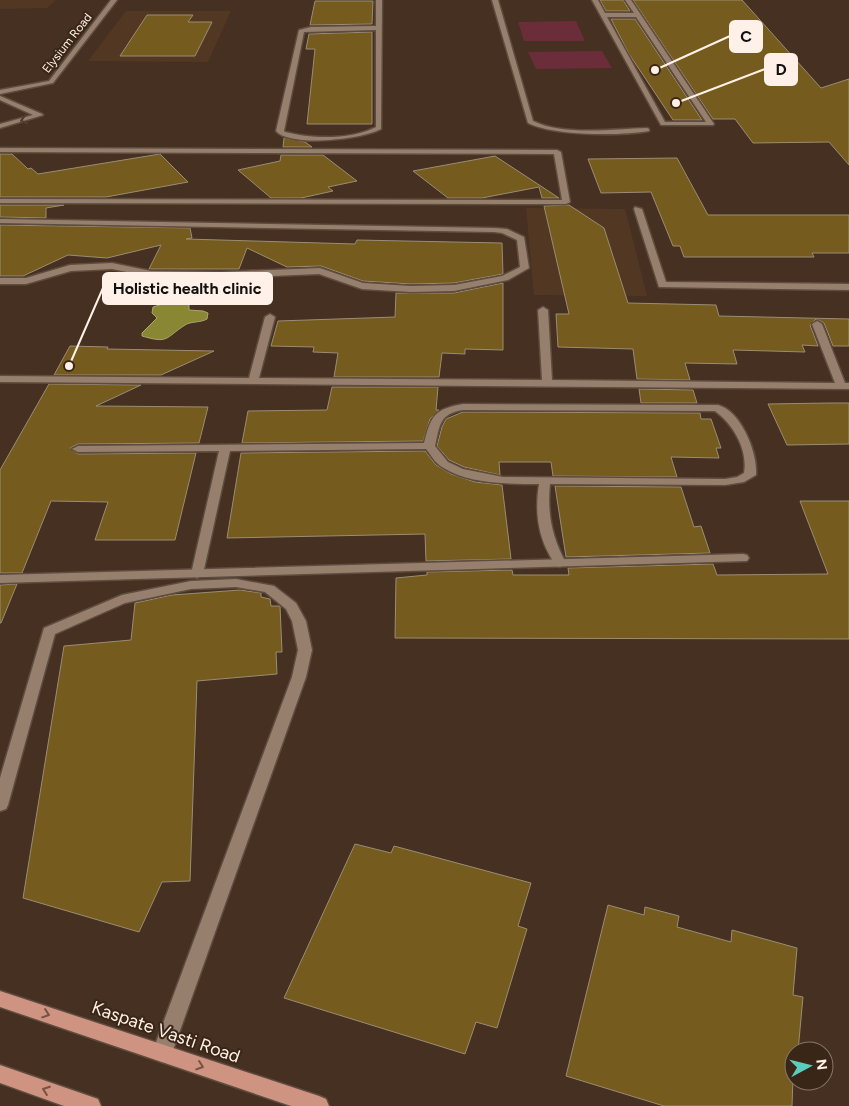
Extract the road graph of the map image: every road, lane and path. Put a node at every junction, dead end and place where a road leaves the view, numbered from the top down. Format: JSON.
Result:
{"nodes":[{"id":1,"x":114,"y":0,"type":"edge"},
{"id":2,"x":379,"y":0,"type":"edge"},
{"id":3,"x":495,"y":0,"type":"edge"},
{"id":4,"x":595,"y":0,"type":"edge"},
{"id":5,"x":628,"y":0,"type":"edge"},
{"id":6,"x":603,"y":15,"type":"junction"},
{"id":7,"x":637,"y":15,"type":"junction"},
{"id":8,"x":380,"y":28,"type":"junction"},
{"id":9,"x":0,"y":92,"type":"edge"},
{"id":10,"x":0,"y":98,"type":"edge"},
{"id":11,"x":0,"y":126,"type":"edge"},
{"id":12,"x":647,"y":130,"type":"dead end"},
{"id":13,"x":0,"y":150,"type":"edge"},
{"id":14,"x":0,"y":200,"type":"edge"},
{"id":15,"x":638,"y":209,"type":"dead end"},
{"id":16,"x":0,"y":221,"type":"edge"},
{"id":17,"x":0,"y":281,"type":"edge"},
{"id":18,"x":849,"y":287,"type":"edge"},
{"id":19,"x":543,"y":310,"type":"dead end"},
{"id":20,"x":270,"y":317,"type":"dead end"},
{"id":21,"x":817,"y":324,"type":"dead end"},
{"id":22,"x":0,"y":379,"type":"edge"},
{"id":23,"x":253,"y":381,"type":"junction"},
{"id":24,"x":547,"y":384,"type":"junction"},
{"id":25,"x":845,"y":386,"type":"edge"},
{"id":26,"x":428,"y":446,"type":"junction"},
{"id":27,"x":78,"y":449,"type":"dead end"},
{"id":28,"x":225,"y":450,"type":"junction"},
{"id":29,"x":544,"y":481,"type":"junction"},
{"id":30,"x":743,"y":558,"type":"dead end"},
{"id":31,"x":560,"y":563,"type":"junction"},
{"id":32,"x":197,"y":574,"type":"junction"},
{"id":33,"x":0,"y":580,"type":"edge"},
{"id":34,"x":0,"y":804,"type":"edge"},
{"id":35,"x":0,"y":999,"type":"edge"},
{"id":36,"x":162,"y":1053,"type":"junction"},
{"id":37,"x":0,"y":1074,"type":"edge"},
{"id":38,"x":91,"y":1106,"type":"edge"},
{"id":39,"x":319,"y":1106,"type":"edge"}],
"edges":[{"from":1,"to":9,"type":"street","name":"Elysium Road"},
{"from":2,"to":8,"type":"street"},
{"from":3,"to":12,"type":"street"},
{"from":4,"to":6,"type":"street"},
{"from":5,"to":7,"type":"street"},
{"from":6,"to":7,"type":"street"},
{"from":6,"to":7,"type":"street"},
{"from":8,"to":8,"type":"street"},
{"from":10,"to":11,"type":"street","one_way":true},
{"from":13,"to":14,"type":"street"},
{"from":15,"to":18,"type":"street"},
{"from":16,"to":17,"type":"street"},
{"from":19,"to":24,"type":"street"},
{"from":20,"to":23,"type":"street"},
{"from":21,"to":25,"type":"street"},
{"from":22,"to":23,"type":"street"},
{"from":23,"to":24,"type":"street"},
{"from":24,"to":25,"type":"street"},
{"from":26,"to":28,"type":"street"},
{"from":26,"to":29,"type":"street"},
{"from":26,"to":29,"type":"street"},
{"from":27,"to":28,"type":"street"},
{"from":28,"to":32,"type":"street"},
{"from":29,"to":31,"type":"street"},
{"from":30,"to":31,"type":"street"},
{"from":31,"to":32,"type":"street"},
{"from":32,"to":33,"type":"street"},
{"from":34,"to":36,"type":"street"},
{"from":35,"to":36,"type":"main road","name":"Kaspate Vasti Road","one_way":true},
{"from":36,"to":39,"type":"main road","name":"Kaspate Vasti Road","one_way":true},
{"from":38,"to":37,"type":"main road","one_way":true}]}
